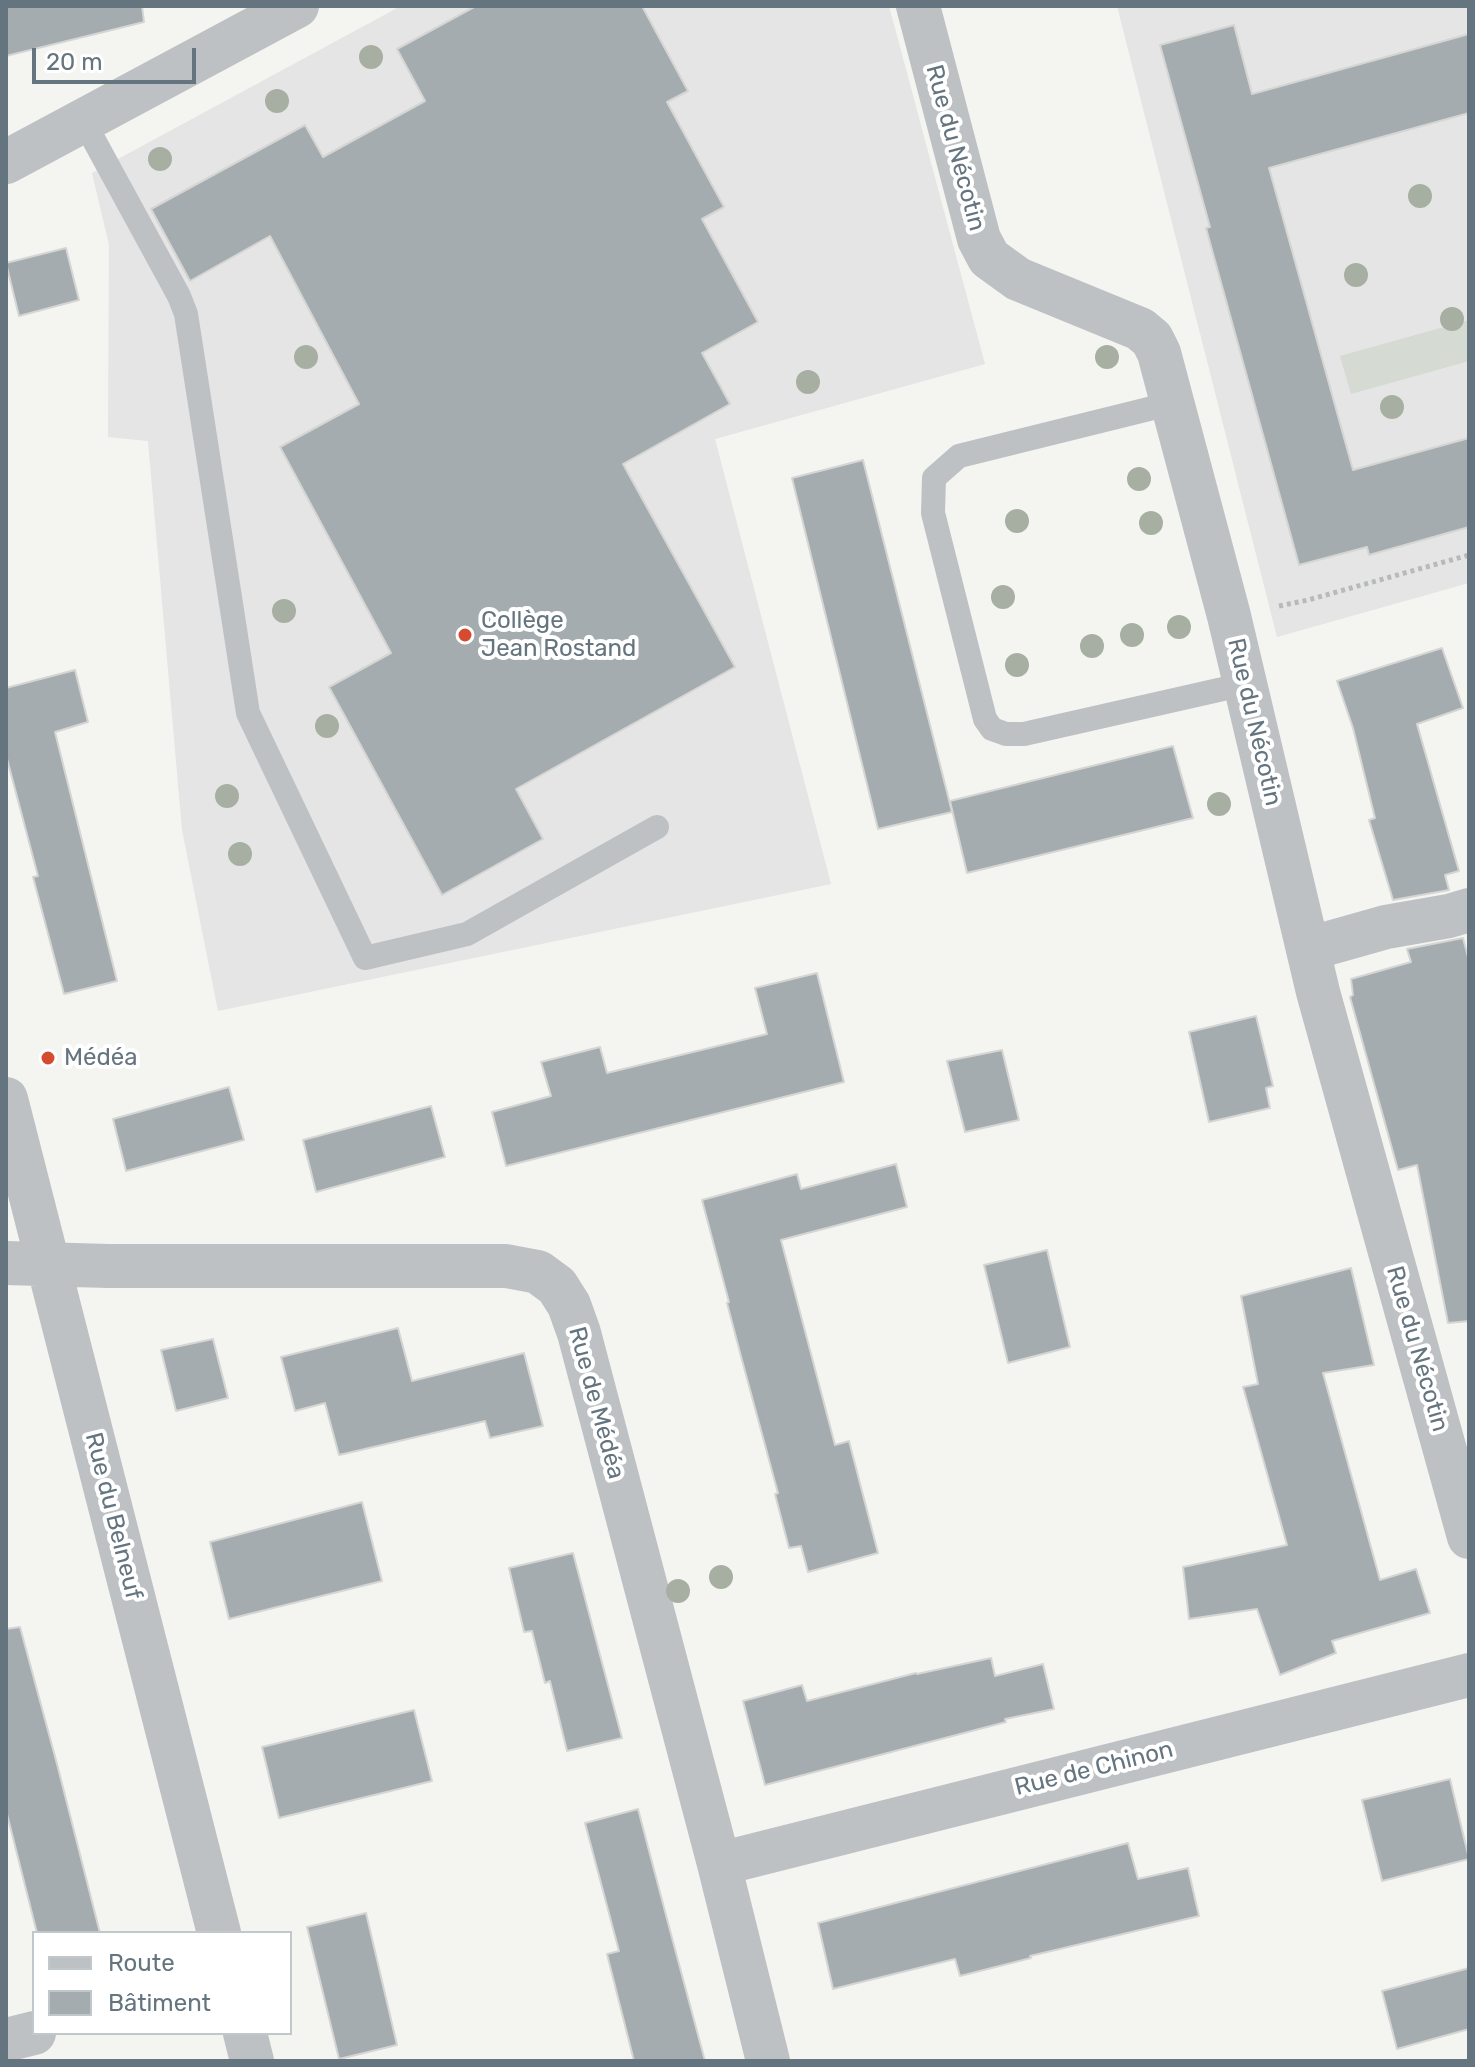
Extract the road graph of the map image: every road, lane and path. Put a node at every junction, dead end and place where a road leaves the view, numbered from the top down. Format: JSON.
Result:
{"nodes":[{"id":1,"x":297,"y":6,"type":"edge"},
{"id":2,"x":918,"y":6,"type":"edge"},
{"id":3,"x":83,"y":120,"type":"junction"},
{"id":4,"x":6,"y":162,"type":"edge"},
{"id":5,"x":1173,"y":403,"type":"junction"},
{"id":6,"x":1469,"y":555,"type":"edge"},
{"id":7,"x":1278,"y":606,"type":"dead end"},
{"id":8,"x":1245,"y":684,"type":"junction"},
{"id":9,"x":657,"y":827,"type":"dead end"},
{"id":10,"x":1469,"y":910,"type":"edge"},
{"id":11,"x":1308,"y":949,"type":"junction"},
{"id":12,"x":6,"y":1099,"type":"edge"},
{"id":13,"x":27,"y":1263,"type":"edge"},
{"id":14,"x":1469,"y":1537,"type":"edge"},
{"id":15,"x":1469,"y":1675,"type":"edge"},
{"id":16,"x":719,"y":1864,"type":"junction"},
{"id":17,"x":218,"y":1931,"type":"edge"},
{"id":18,"x":32,"y":2034,"type":"edge"},
{"id":19,"x":246,"y":2035,"type":"edge"},
{"id":20,"x":6,"y":2040,"type":"edge"},
{"id":21,"x":252,"y":2061,"type":"edge"},
{"id":22,"x":768,"y":2061,"type":"edge"}],
"edges":[{"from":1,"to":3,"type":"street"},
{"from":2,"to":5,"type":"street","name":"Rue du Nécotin"},
{"from":3,"to":4,"type":"street"},
{"from":3,"to":9,"type":"lane"},
{"from":5,"to":8,"type":"street","name":"Rue du Nécotin"},
{"from":5,"to":8,"type":"lane"},
{"from":6,"to":7,"type":"path"},
{"from":8,"to":11,"type":"street","name":"Rue du Nécotin"},
{"from":10,"to":11,"type":"street"},
{"from":11,"to":14,"type":"street","name":"Rue du Nécotin"},
{"from":12,"to":13,"type":"street","name":"Rue du Belneuf"},
{"from":13,"to":16,"type":"street","name":"Rue de Médéa"},
{"from":13,"to":17,"type":"street","name":"Rue du Belneuf"},
{"from":15,"to":16,"type":"street","name":"Rue de Chinon"},
{"from":16,"to":22,"type":"street","name":"Rue de Médéa"},
{"from":18,"to":20,"type":"street"},
{"from":19,"to":21,"type":"street"}]}
